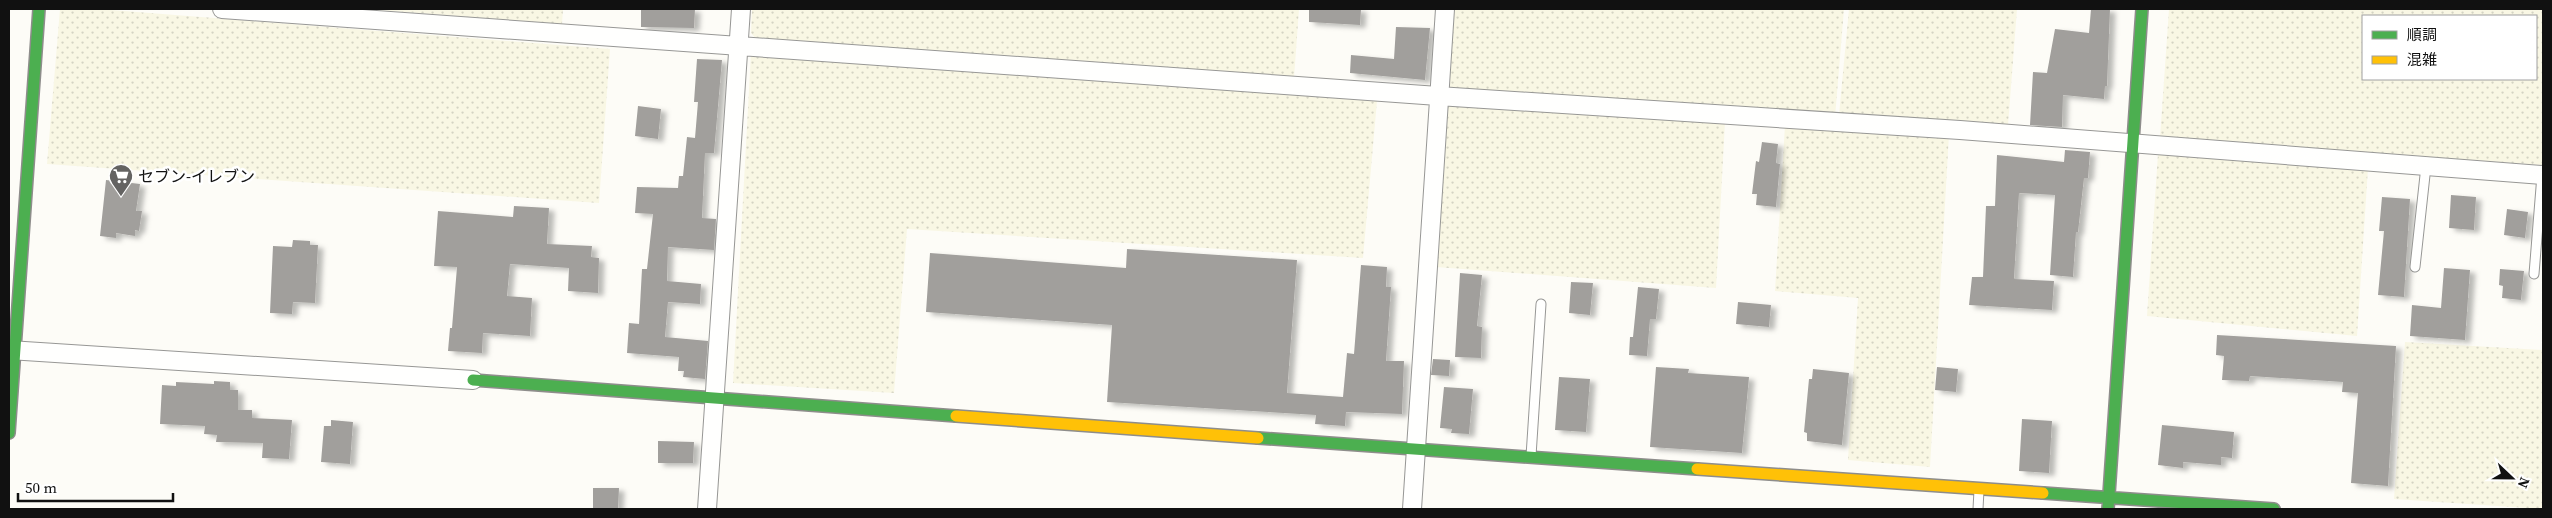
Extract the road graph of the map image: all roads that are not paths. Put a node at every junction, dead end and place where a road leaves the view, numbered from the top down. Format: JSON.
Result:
{"nodes":[{"id":1,"x":39,"y":9,"type":"edge"},
{"id":2,"x":222,"y":9,"type":"edge"},
{"id":3,"x":741,"y":9,"type":"edge"},
{"id":4,"x":1445,"y":9,"type":"edge"},
{"id":5,"x":2142,"y":9,"type":"edge"},
{"id":6,"x":738,"y":46,"type":"junction"},
{"id":7,"x":1438,"y":96,"type":"junction"},
{"id":8,"x":2132,"y":143,"type":"junction"},
{"id":9,"x":2426,"y":166,"type":"junction"},
{"id":10,"x":2543,"y":175,"type":"edge"},
{"id":11,"x":2415,"y":267,"type":"dead end"},
{"id":12,"x":2534,"y":274,"type":"dead end"},
{"id":13,"x":1541,"y":304,"type":"dead end"},
{"id":14,"x":12,"y":350,"type":"edge"},
{"id":15,"x":473,"y":380,"type":"joint"},
{"id":16,"x":716,"y":397,"type":"junction"},
{"id":17,"x":9,"y":433,"type":"edge"},
{"id":18,"x":1416,"y":450,"type":"junction"},
{"id":19,"x":1531,"y":458,"type":"junction"},
{"id":20,"x":1979,"y":490,"type":"junction"},
{"id":21,"x":2108,"y":504,"type":"edge"},
{"id":22,"x":707,"y":509,"type":"edge"},
{"id":23,"x":1412,"y":509,"type":"edge"},
{"id":24,"x":1978,"y":509,"type":"edge"},
{"id":25,"x":2274,"y":509,"type":"edge"}],
"edges":[{"from":1,"to":14,"type":"street"},
{"from":2,"to":6,"type":"street"},
{"from":3,"to":6,"type":"street"},
{"from":4,"to":7,"type":"street"},
{"from":5,"to":8,"type":"street"},
{"from":6,"to":7,"type":"street"},
{"from":6,"to":16,"type":"street"},
{"from":7,"to":8,"type":"street"},
{"from":7,"to":18,"type":"street"},
{"from":8,"to":9,"type":"street"},
{"from":8,"to":21,"type":"street"},
{"from":9,"to":10,"type":"street"},
{"from":9,"to":11,"type":"lane"},
{"from":10,"to":12,"type":"lane"},
{"from":13,"to":19,"type":"lane"},
{"from":14,"to":15,"type":"street"},
{"from":14,"to":17,"type":"street"},
{"from":15,"to":16,"type":"street"},
{"from":16,"to":18,"type":"street"},
{"from":16,"to":22,"type":"street"},
{"from":18,"to":19,"type":"street"},
{"from":18,"to":23,"type":"street"},
{"from":19,"to":20,"type":"street"},
{"from":20,"to":21,"type":"street"},
{"from":20,"to":24,"type":"lane"},
{"from":21,"to":25,"type":"street"}]}
